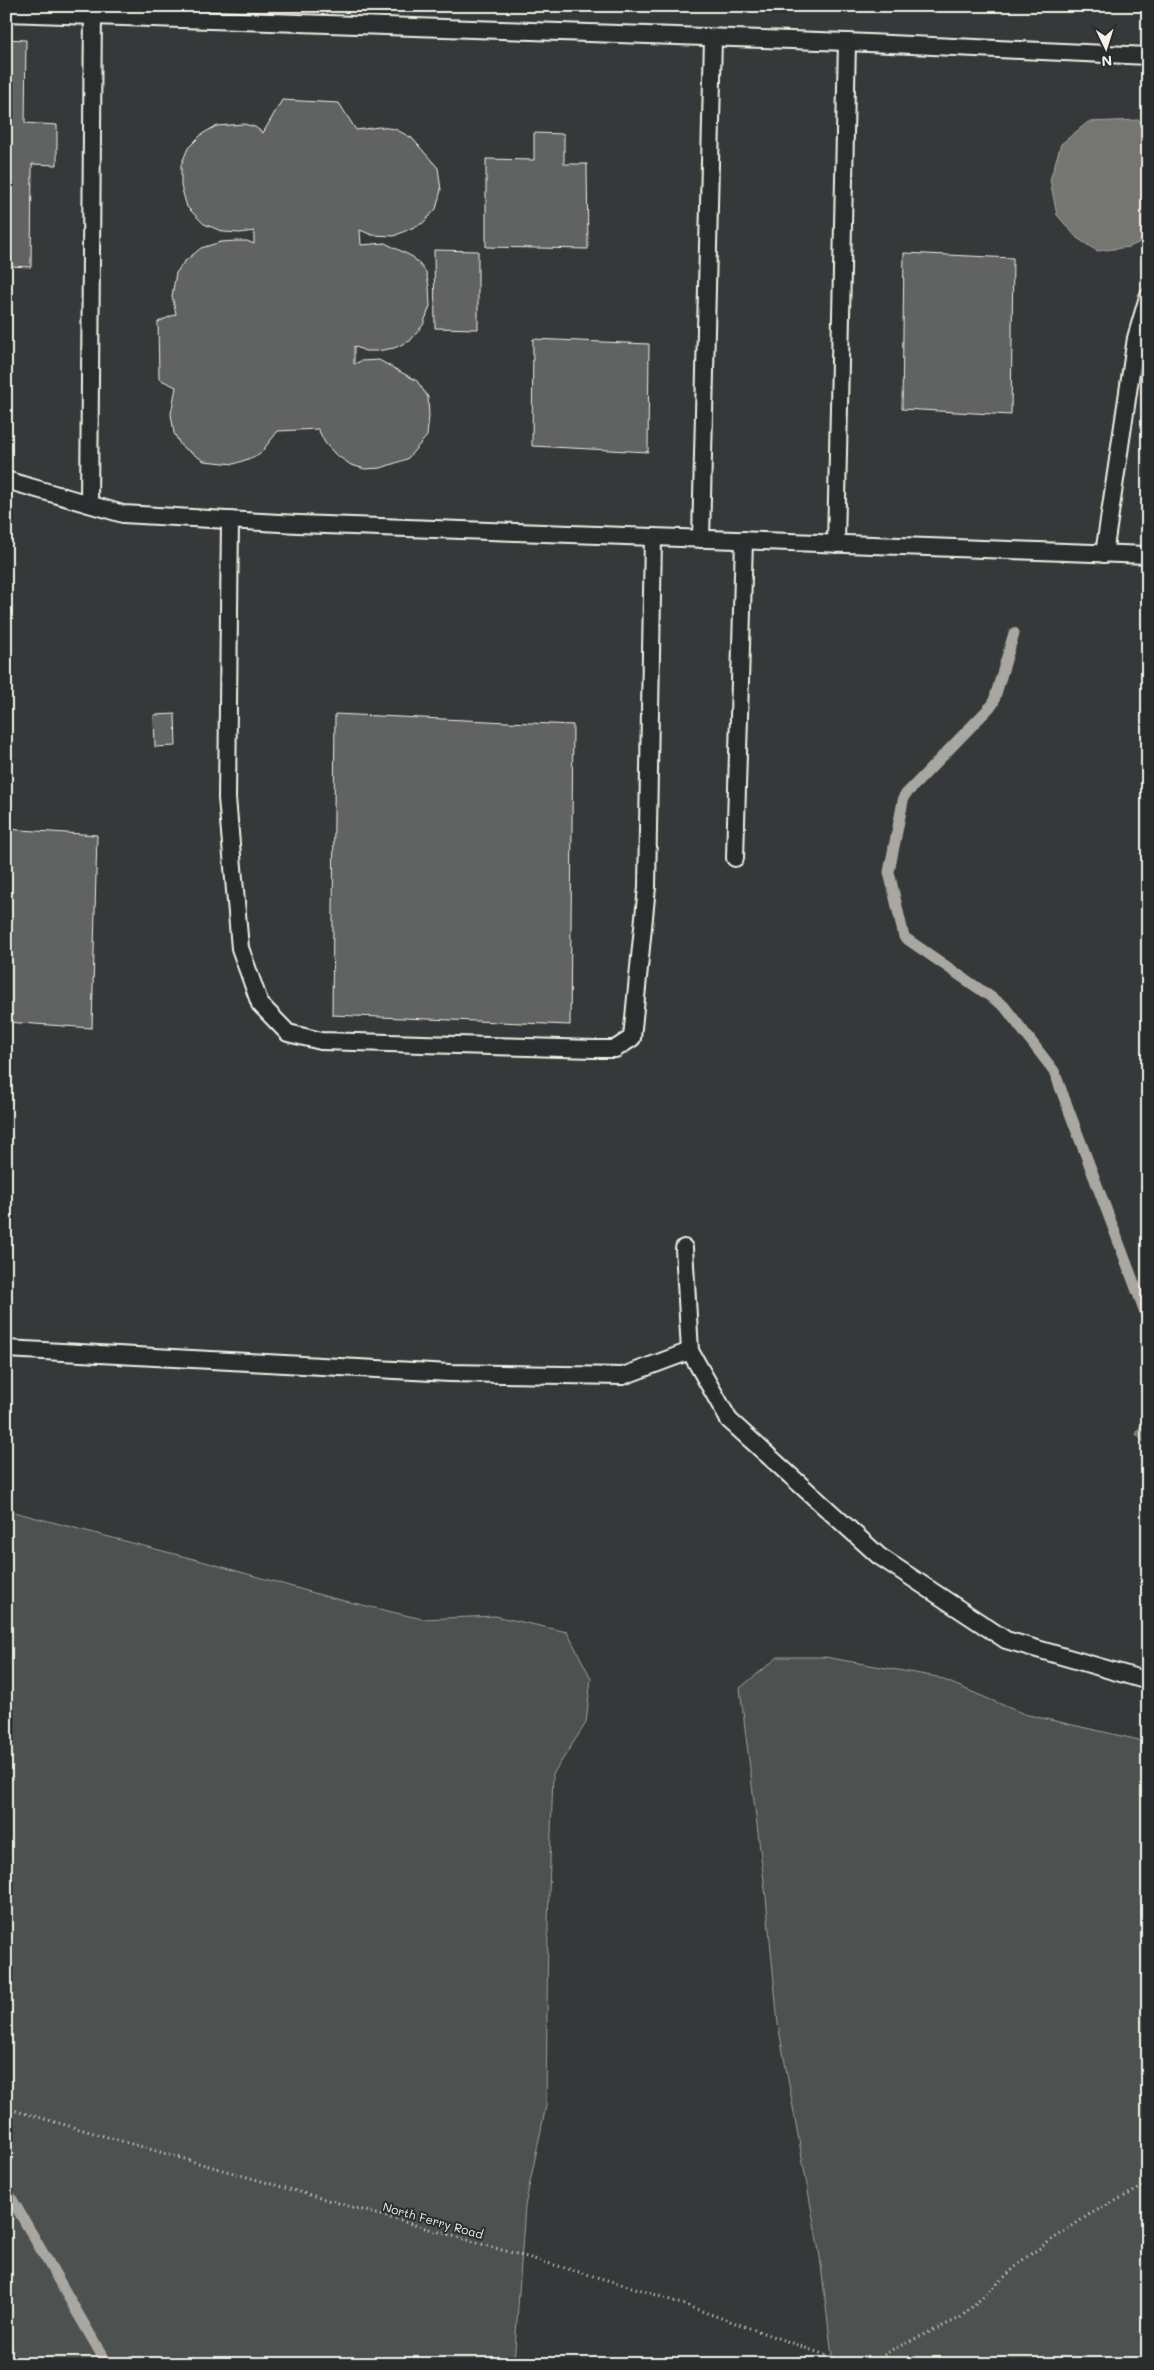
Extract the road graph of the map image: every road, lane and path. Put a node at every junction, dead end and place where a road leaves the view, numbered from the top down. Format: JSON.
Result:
{"nodes":[{"id":1,"x":93,"y":11,"type":"edge"},
{"id":2,"x":6,"y":13,"type":"edge"},
{"id":3,"x":713,"y":38,"type":"junction"},
{"id":4,"x":847,"y":42,"type":"junction"},
{"id":5,"x":1148,"y":56,"type":"edge"},
{"id":6,"x":1148,"y":297,"type":"edge"},
{"id":7,"x":6,"y":480,"type":"edge"},
{"id":8,"x":89,"y":504,"type":"junction"},
{"id":9,"x":230,"y":520,"type":"junction"},
{"id":10,"x":653,"y":537,"type":"junction"},
{"id":11,"x":701,"y":539,"type":"junction"},
{"id":12,"x":744,"y":540,"type":"junction"},
{"id":13,"x":836,"y":544,"type":"junction"},
{"id":14,"x":1104,"y":554,"type":"junction"},
{"id":15,"x":1148,"y":555,"type":"edge"},
{"id":16,"x":735,"y":858,"type":"dead end"},
{"id":17,"x":684,"y":1248,"type":"dead end"},
{"id":18,"x":6,"y":1349,"type":"edge"},
{"id":19,"x":690,"y":1351,"type":"junction"},
{"id":20,"x":1148,"y":1681,"type":"edge"},
{"id":21,"x":6,"y":2108,"type":"edge"},
{"id":22,"x":1148,"y":2184,"type":"edge"},
{"id":23,"x":851,"y":2364,"type":"edge"},
{"id":24,"x":872,"y":2364,"type":"edge"}],
"edges":[{"from":1,"to":2,"type":"lane"},
{"from":1,"to":3,"type":"lane"},
{"from":1,"to":8,"type":"lane"},
{"from":3,"to":4,"type":"lane"},
{"from":3,"to":11,"type":"lane"},
{"from":4,"to":5,"type":"lane"},
{"from":4,"to":13,"type":"lane"},
{"from":6,"to":14,"type":"lane"},
{"from":7,"to":8,"type":"lane"},
{"from":8,"to":9,"type":"lane"},
{"from":9,"to":10,"type":"lane"},
{"from":9,"to":10,"type":"lane"},
{"from":10,"to":11,"type":"lane"},
{"from":11,"to":12,"type":"lane"},
{"from":12,"to":13,"type":"lane"},
{"from":12,"to":16,"type":"lane"},
{"from":13,"to":14,"type":"lane"},
{"from":14,"to":15,"type":"lane"},
{"from":17,"to":19,"type":"lane"},
{"from":18,"to":19,"type":"lane"},
{"from":19,"to":20,"type":"lane"},
{"from":21,"to":23,"type":"path","name":"North Ferry Road"},
{"from":22,"to":24,"type":"path"}]}
